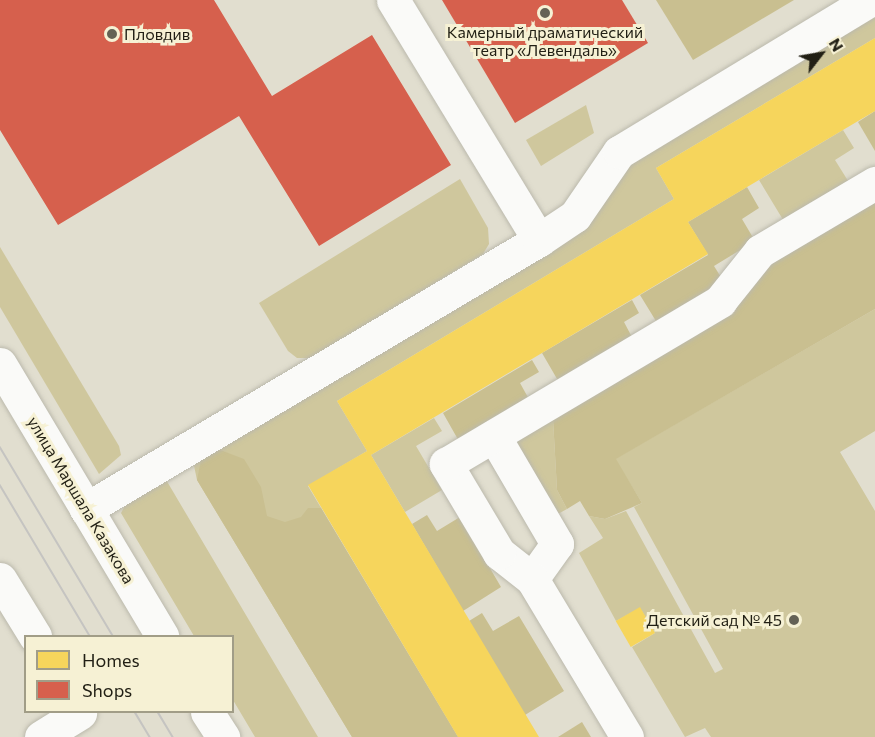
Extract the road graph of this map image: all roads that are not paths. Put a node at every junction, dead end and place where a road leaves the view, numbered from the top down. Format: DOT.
graph roads {
  1 [pos="393,0"];
  2 [pos="870,0"];
  3 [pos="875,183"];
  4 [pos="539,240"];
  5 [pos="0,364"];
  6 [pos="494,436"];
  7 [pos="86,509"];
  8 [pos="0,579"];
  9 [pos="532,579"];
  10 [pos="33,635"];
  11 [pos="161,635"];
  12 [pos="208,713"];
  13 [pos="84,720"];
  14 [pos="41,737"];
  15 [pos="223,737"];
  16 [pos="627,737"];
  1 -- 4 [label="street"];
  2 -- 4 [label="street"];
  3 -- 6 [label="street"];
  4 -- 7 [label="street"];
  5 -- 7 [label="street, улица Маршала Казакова"];
  6 -- 9 [label="street"];
  6 -- 9 [label="street"];
  7 -- 11 [label="street, улица Маршала Казакова"];
  8 -- 10 [label="street"];
  9 -- 16 [label="street"];
  12 -- 15 [label="street"];
  13 -- 14 [label="street"];
}
